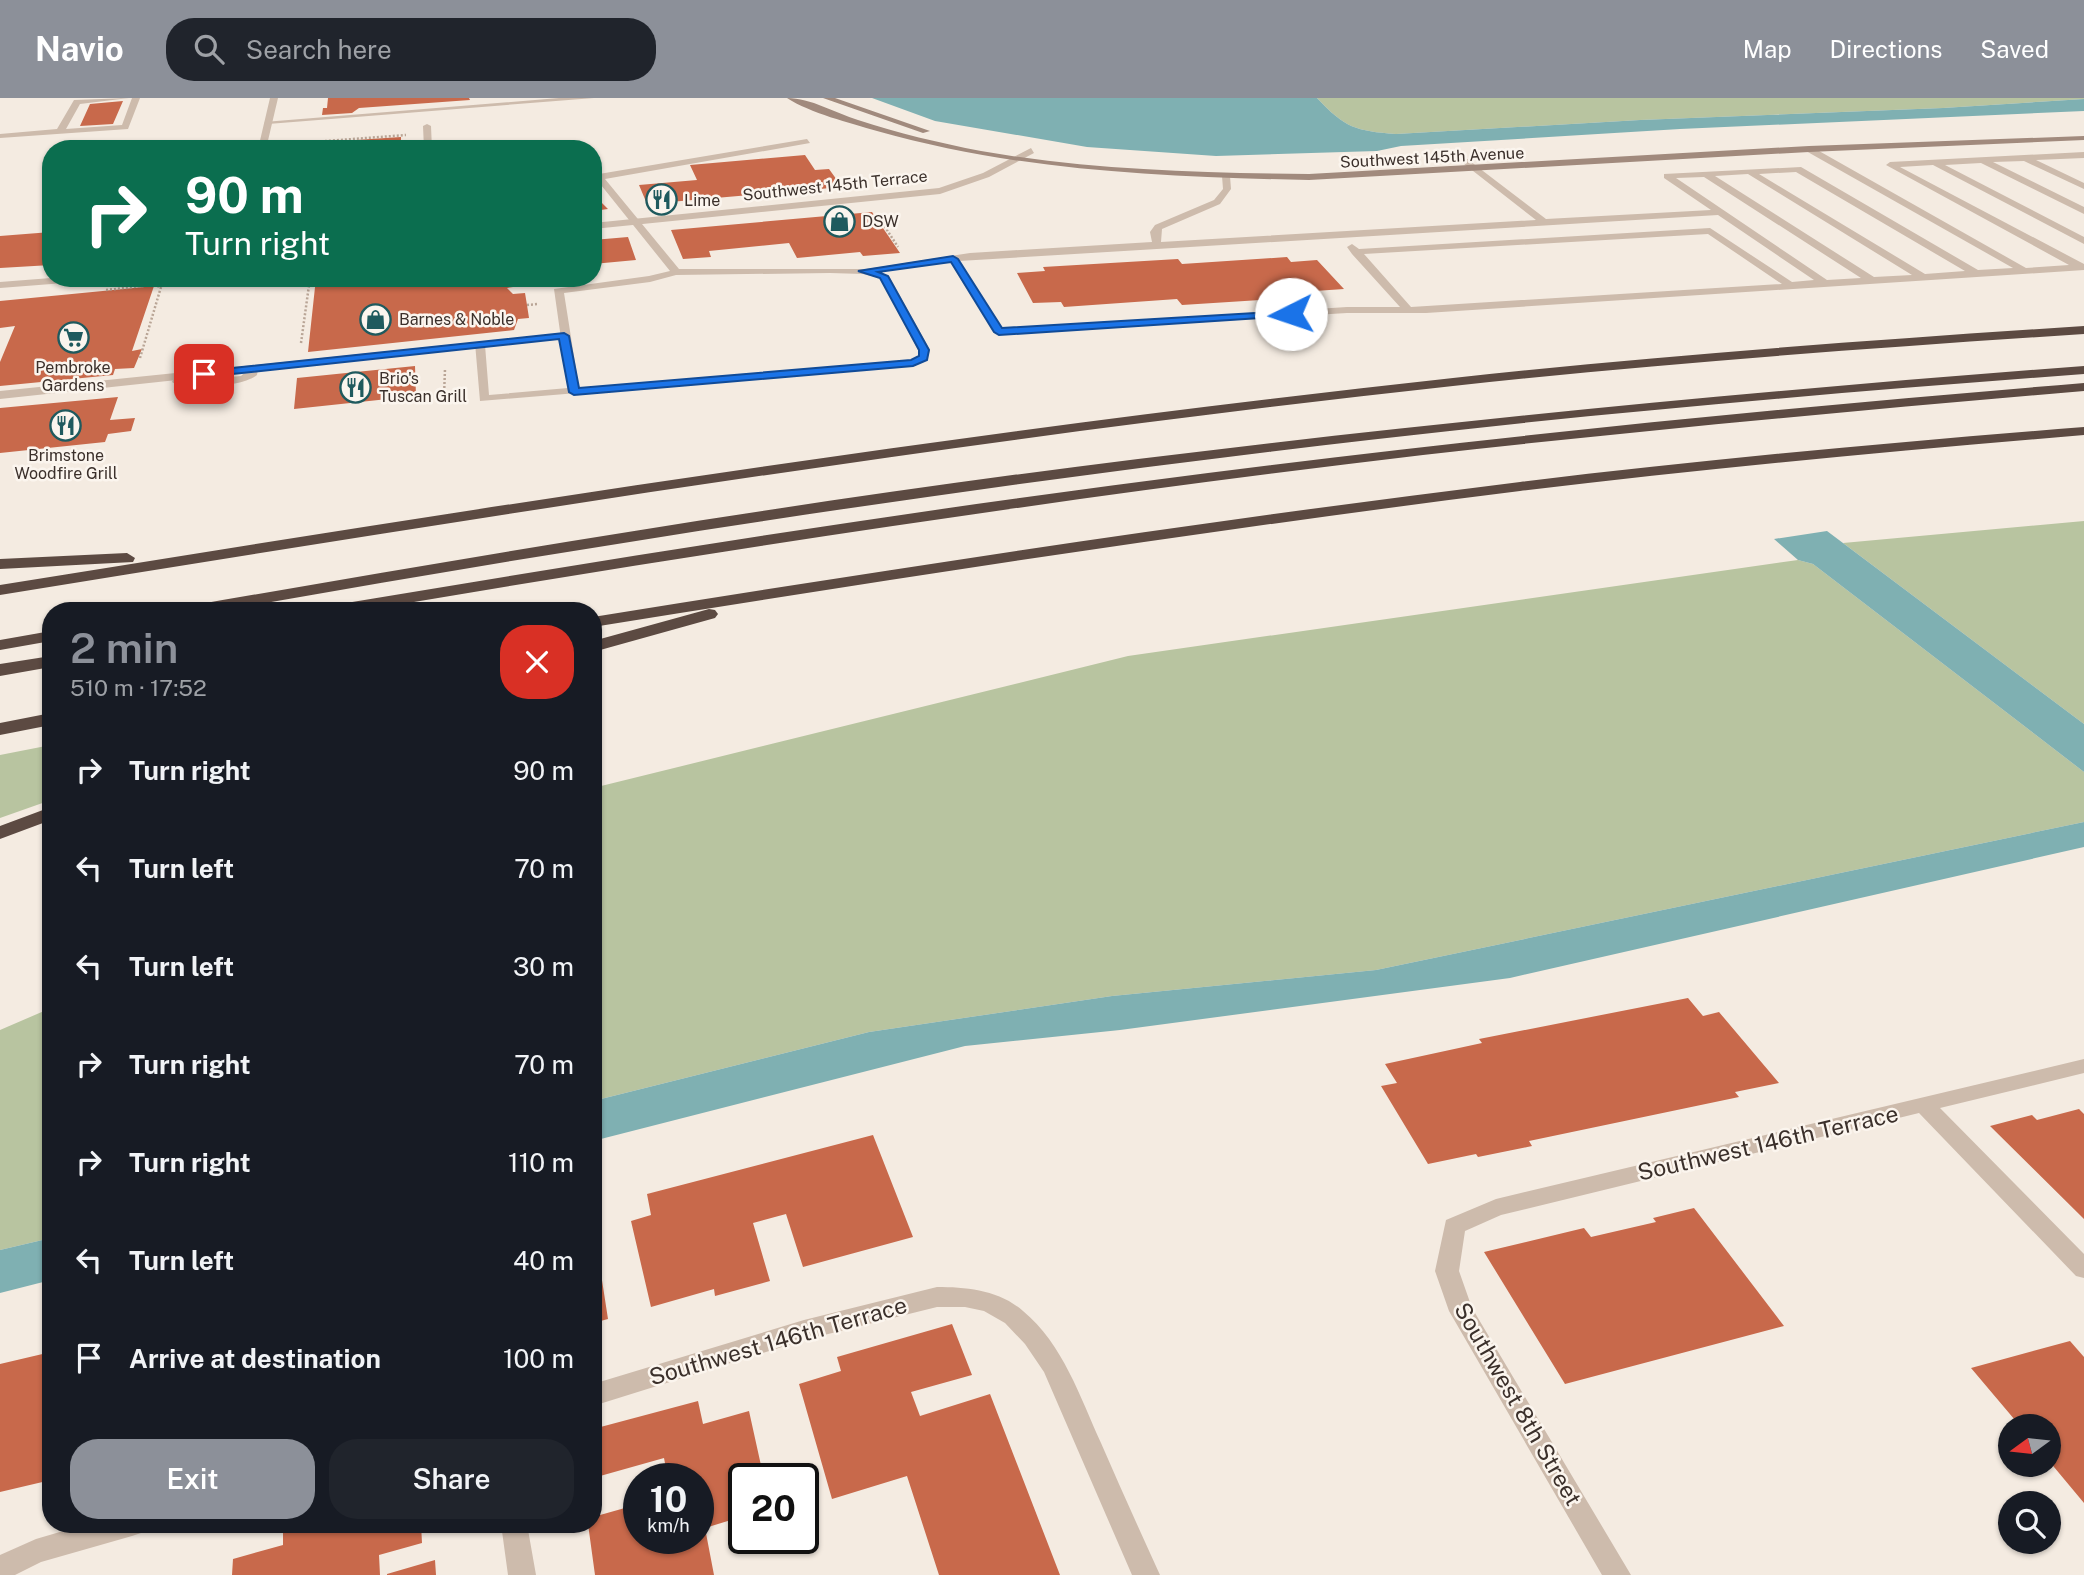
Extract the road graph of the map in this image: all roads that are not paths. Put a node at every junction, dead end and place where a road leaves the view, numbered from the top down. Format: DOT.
graph roads {
  1 [pos="125,98"];
  2 [pos="135,98"];
  3 [pos="274,98"];
  4 [pos="590,98"];
  5 [pos="791,98"];
  6 [pos="827,98"];
  7 [pos="512,101"];
  8 [pos="268,122"];
  9 [pos="2071,128"];
  10 [pos="427,130"];
  11 [pos="61,131"];
  12 [pos="0,136"];
  13 [pos="2084,138"];
  14 [pos="264,140"];
  15 [pos="428,140"];
  16 [pos="1793,140"];
  17 [pos="807,141"];
  18 [pos="1808,149"];
  19 [pos="1031,151"];
  20 [pos="2084,155"];
  21 [pos="2071,156"];
  22 [pos="2026,158"];
  23 [pos="1462,159"];
  24 [pos="1016,160"];
  25 [pos="1983,160"];
  26 [pos="1935,162"];
  27 [pos="2084,162"];
  28 [pos="1475,169"];
  29 [pos="1750,172"];
  30 [pos="1706,174"];
  31 [pos="1226,176"];
  32 [pos="602,177"];
  33 [pos="602,185"];
  34 [pos="1928,185"];
  35 [pos="2084,186"];
  36 [pos="1881,187"];
  37 [pos="1833,190"];
  38 [pos="2084,211"];
  39 [pos="1720,212"];
  40 [pos="633,220"];
  41 [pos="1545,222"];
  42 [pos="602,225"];
  43 [pos="1340,234"];
  44 [pos="2084,241"];
  45 [pos="1157,245"];
  46 [pos="1355,252"];
  47 [pos="953,259"];
  48 [pos="2082,267"];
  49 [pos="863,271"];
  50 [pos="2025,271"];
  51 [pos="676,272"];
  52 [pos="1977,274"];
  53 [pos="1923,277"];
  54 [pos="1872,280"];
  55 [pos="42,282"];
  56 [pos="1825,283"];
  57 [pos="0,285"];
  58 [pos="1790,285"];
  59 [pos="602,286"];
  60 [pos="593,287"];
  61 [pos="1408,310"];
  62 [pos="2084,330"];
  63 [pos="564,336"];
  64 [pos="479,345"];
  65 [pos="2084,370"];
  66 [pos="2084,387"];
  67 [pos="574,392"];
  68 [pos="0,395"];
  69 [pos="2084,431"];
  70 [pos="192,557"];
  71 [pos="0,564"];
  72 [pos="0,590"];
  73 [pos="788,590"];
  74 [pos="243,602"];
  75 [pos="383,602"];
  76 [pos="602,621"];
  77 [pos="42,638"];
  78 [pos="0,645"];
  79 [pos="602,645"];
  80 [pos="42,663"];
  81 [pos="0,670"];
  82 [pos="42,721"];
  83 [pos="0,729"];
  84 [pos="42,817"];
  85 [pos="0,833"];
  86 [pos="2084,1066"];
  87 [pos="1924,1105"];
  88 [pos="1454,1226"];
  89 [pos="2084,1269"];
  90 [pos="602,1392"];
  91 [pos="100,1533"];
  92 [pos="515,1533"];
  93 [pos="0,1569"];
  94 [pos="522,1575"];
  95 [pos="1146,1575"];
  96 [pos="1617,1575"];
  1 -- 11 [label="street"];
  2 -- 11 [label="street"];
  3 -- 8 [label="street"];
  4 -- 7 [label="street"];
  5 -- 24 [label="street, Southwest 145th Avenue"];
  6 -- 19 [label="street, Southwest 145th Avenue"];
  7 -- 8 [label="street"];
  8 -- 14 [label="street"];
  9 -- 16 [label="street, Southwest 145th Avenue"];
  10 -- 15 [label="street"];
  11 -- 12 [label="street"];
  13 -- 18 [label="street, Southwest 145th Avenue"];
  16 -- 18 [label="street"];
  16 -- 23 [label="street, Southwest 145th Avenue"];
  17 -- 32 [label="street"];
  18 -- 28 [label="street, Southwest 145th Avenue"];
  18 -- 36 [label="street"];
  19 -- 23 [label="street, Southwest 145th Avenue"];
  19 -- 24 [label="street, Southwest 145th Terrace"];
  20 -- 21 [label="street"];
  21 -- 22 [label="street"];
  21 -- 27 [label="street"];
  22 -- 25 [label="street"];
  22 -- 35 [label="street"];
  23 -- 28 [label="street"];
  24 -- 31 [label="street, Southwest 145th Avenue"];
  24 -- 40 [label="street, Southwest 145th Terrace"];
  25 -- 26 [label="street"];
  25 -- 38 [label="street"];
  26 -- 34 [label="street"];
  26 -- 44 [label="street"];
  28 -- 31 [label="street, Southwest 145th Avenue"];
  28 -- 41 [label="street"];
  29 -- 30 [label="street"];
  29 -- 37 [label="street"];
  29 -- 53 [label="street"];
  30 -- 39 [label="street"];
  30 -- 54 [label="street"];
  31 -- 45 [label="street"];
  33 -- 40 [label="street"];
  34 -- 36 [label="street"];
  34 -- 48 [label="street"];
  36 -- 37 [label="street"];
  36 -- 50 [label="street"];
  37 -- 52 [label="street"];
  39 -- 41 [label="street"];
  39 -- 56 [label="street"];
  40 -- 42 [label="street, Southwest 145th Terrace"];
  40 -- 51 [label="street"];
  41 -- 43 [label="street"];
  43 -- 45 [label="street"];
  43 -- 46 [label="street"];
  45 -- 47 [label="street"];
  46 -- 58 [label="street"];
  46 -- 61 [label="street"];
  47 -- 49 [label="street"];
  47 -- 61 [label="street"];
  48 -- 50 [label="street"];
  49 -- 51 [label="street"];
  49 -- 67 [label="street"];
  50 -- 52 [label="street"];
  51 -- 59 [label="street"];
  52 -- 53 [label="street"];
  53 -- 54 [label="street"];
  54 -- 56 [label="street"];
  55 -- 57 [label="street"];
  56 -- 58 [label="street"];
  58 -- 61 [label="street"];
  60 -- 63 [label="street"];
  62 -- 70 [label="highway"];
  63 -- 64 [label="street"];
  63 -- 67 [label="street"];
  64 -- 67 [label="street"];
  64 -- 68 [label="street"];
  65 -- 74 [label="highway"];
  66 -- 75 [label="highway"];
  69 -- 73 [label="highway"];
  70 -- 71 [label="highway"];
  70 -- 72 [label="highway"];
  73 -- 76 [label="highway"];
  73 -- 79 [label="highway"];
  77 -- 78 [label="highway"];
  80 -- 81 [label="highway"];
  82 -- 83 [label="highway"];
  84 -- 85 [label="highway"];
  86 -- 87 [label="street, Southwest 146th Terrace"];
  87 -- 88 [label="street, Southwest 146th Terrace"];
  87 -- 89 [label="street"];
  88 -- 96 [label="street, Southwest 8th Street"];
  90 -- 95 [label="street, Southwest 146th Terrace"];
  91 -- 93 [label="street"];
  92 -- 94 [label="street"];
}
